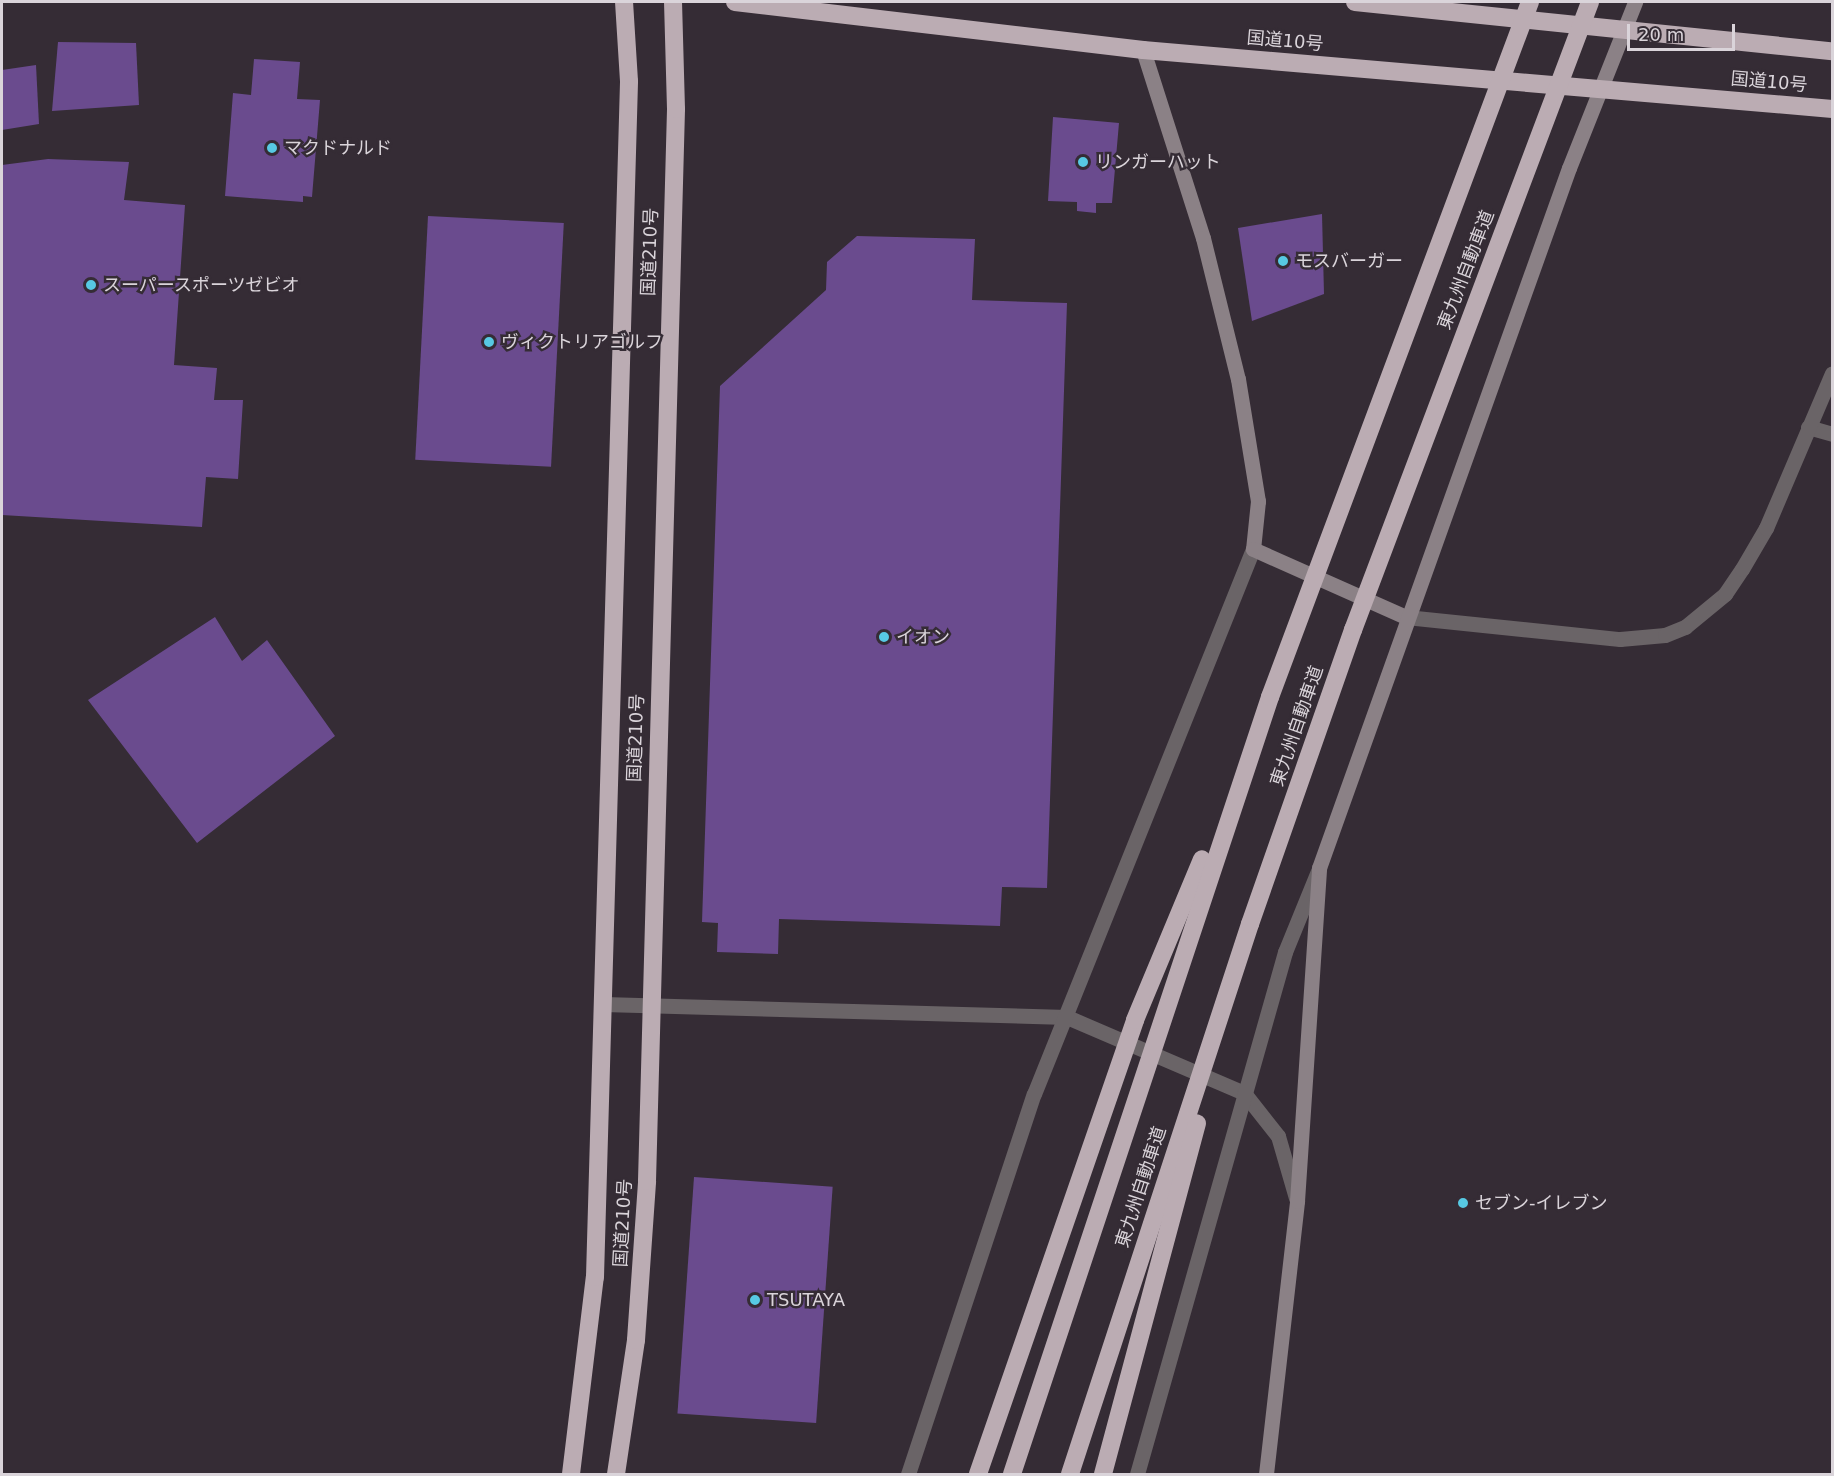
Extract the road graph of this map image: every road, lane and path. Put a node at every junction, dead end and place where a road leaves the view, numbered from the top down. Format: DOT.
graph roads {
  1 [pos="624,2"];
  2 [pos="673,2"];
  3 [pos="735,2"];
  4 [pos="1355,2"];
  5 [pos="1530,2"];
  6 [pos="1590,2"];
  7 [pos="1635,2"];
  8 [pos="1624,28"];
  9 [pos="1143,50"];
  10 [pos="1833,51"];
  11 [pos="1600,89"];
  12 [pos="1833,109"];
  13 [pos="1833,373"];
  14 [pos="1808,427"];
  15 [pos="1833,434"];
  16 [pos="1254,549"];
  17 [pos="1406,617"];
  18 [pos="1270,697"];
  19 [pos="1319,868"];
  20 [pos="1250,924"];
  21 [pos="603,1004"];
  22 [pos="650,1007"];
  23 [pos="1067,1017"];
  24 [pos="1244,1093"];
  25 [pos="1297,1201"];
  26 [pos="571,1474"];
  27 [pos="616,1474"];
  28 [pos="908,1474"];
  29 [pos="978,1474"];
  30 [pos="1012,1474"];
  31 [pos="1070,1474"];
  32 [pos="1103,1474"];
  33 [pos="1137,1474"];
  34 [pos="1266,1474"];
  1 -- 21 [label="highway, 国道210号"];
  2 -- 22 [label="highway, 国道210号"];
  3 -- 9 [label="highway, 国道10号"];
  4 -- 8 [label="highway, 国道10号"];
  5 -- 18 [label="highway, 東九州自動車道, bridge"];
  6 -- 20 [label="highway, 東九州自動車道, bridge"];
  7 -- 8 [label="street"];
  8 -- 10 [label="highway, 国道10号"];
  8 -- 11 [label="street"];
  9 -- 11 [label="highway, 国道10号"];
  9 -- 16 [label="street"];
  11 -- 12 [label="highway, 国道10号"];
  11 -- 17 [label="street"];
  13 -- 14 [label="street"];
  14 -- 15 [label="street"];
  14 -- 17 [label="street"];
  16 -- 17 [label="street"];
  16 -- 23 [label="street"];
  17 -- 19 [label="street"];
  18 -- 29 [label="highway, bridge"];
  18 -- 30 [label="highway, 東九州自動車道, bridge"];
  19 -- 24 [label="street"];
  19 -- 25 [label="street"];
  20 -- 31 [label="highway, 東九州自動車道, bridge"];
  20 -- 32 [label="highway, bridge"];
  21 -- 22 [label="street"];
  21 -- 26 [label="highway, 国道210号"];
  22 -- 23 [label="street"];
  22 -- 27 [label="highway, 国道210号"];
  23 -- 24 [label="street"];
  23 -- 28 [label="street"];
  24 -- 25 [label="street"];
  24 -- 33 [label="street"];
  25 -- 34 [label="street"];
}
